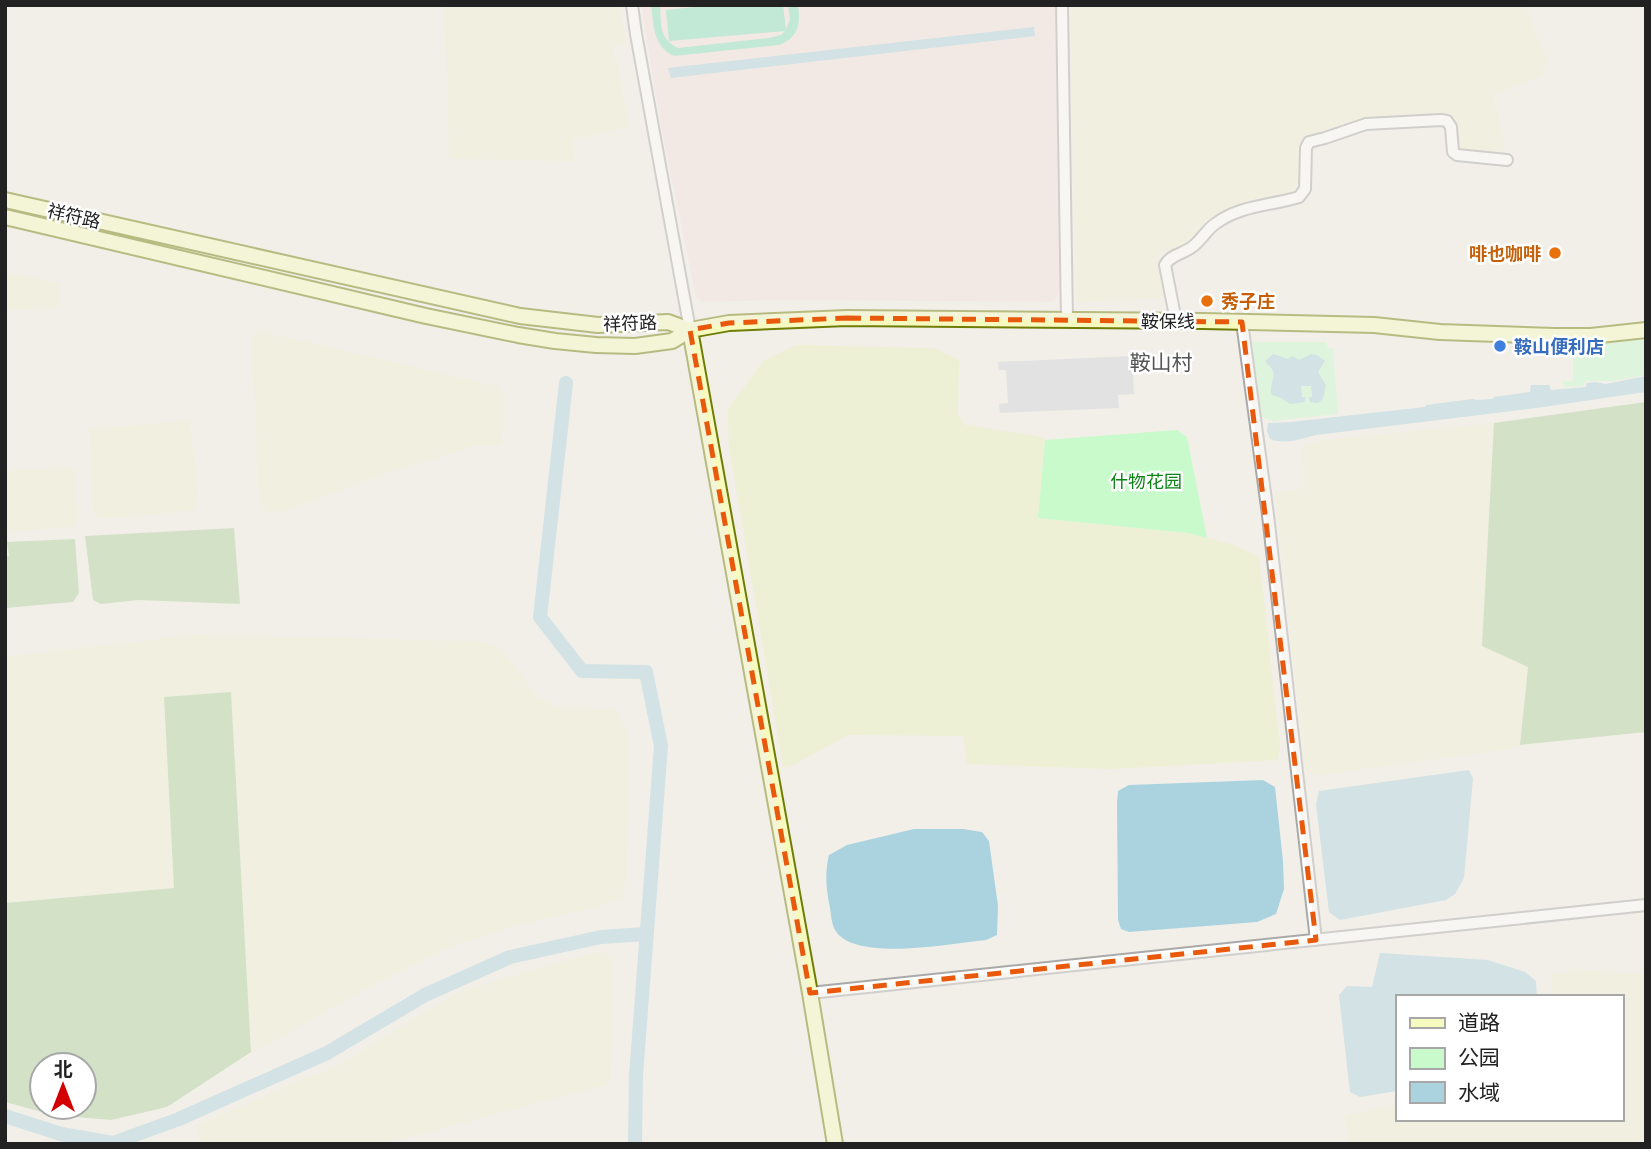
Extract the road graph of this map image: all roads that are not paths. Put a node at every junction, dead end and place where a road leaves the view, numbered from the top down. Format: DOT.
graph roads {
  1 [pos="632,5"];
  2 [pos="1062,5"];
  3 [pos="1507,160"];
  4 [pos="5,200"];
  5 [pos="5,218"];
  6 [pos="1067,320"];
  7 [pos="1176,321"];
  8 [pos="1242,322"];
  9 [pos="690,330"];
  10 [pos="1646,330"];
  11 [pos="1646,905"];
  12 [pos="1316,940"];
  13 [pos="810,993"];
  14 [pos="835,1144"];
  1 -- 9 [label="street"];
  2 -- 6 [label="street"];
  3 -- 7 [label="street"];
  4 -- 9 [label="main road, 祥符路"];
  5 -- 9 [label="main road, 祥符路"];
  6 -- 7 [label="main road, 鞍保线"];
  6 -- 9 [label="main road, 鞍保线"];
  7 -- 8 [label="main road, 鞍保线"];
  8 -- 10 [label="main road, 鞍保线"];
  8 -- 12 [label="street"];
  9 -- 13 [label="main road"];
  11 -- 12 [label="street"];
  12 -- 13 [label="street"];
  13 -- 14 [label="main road"];
}
